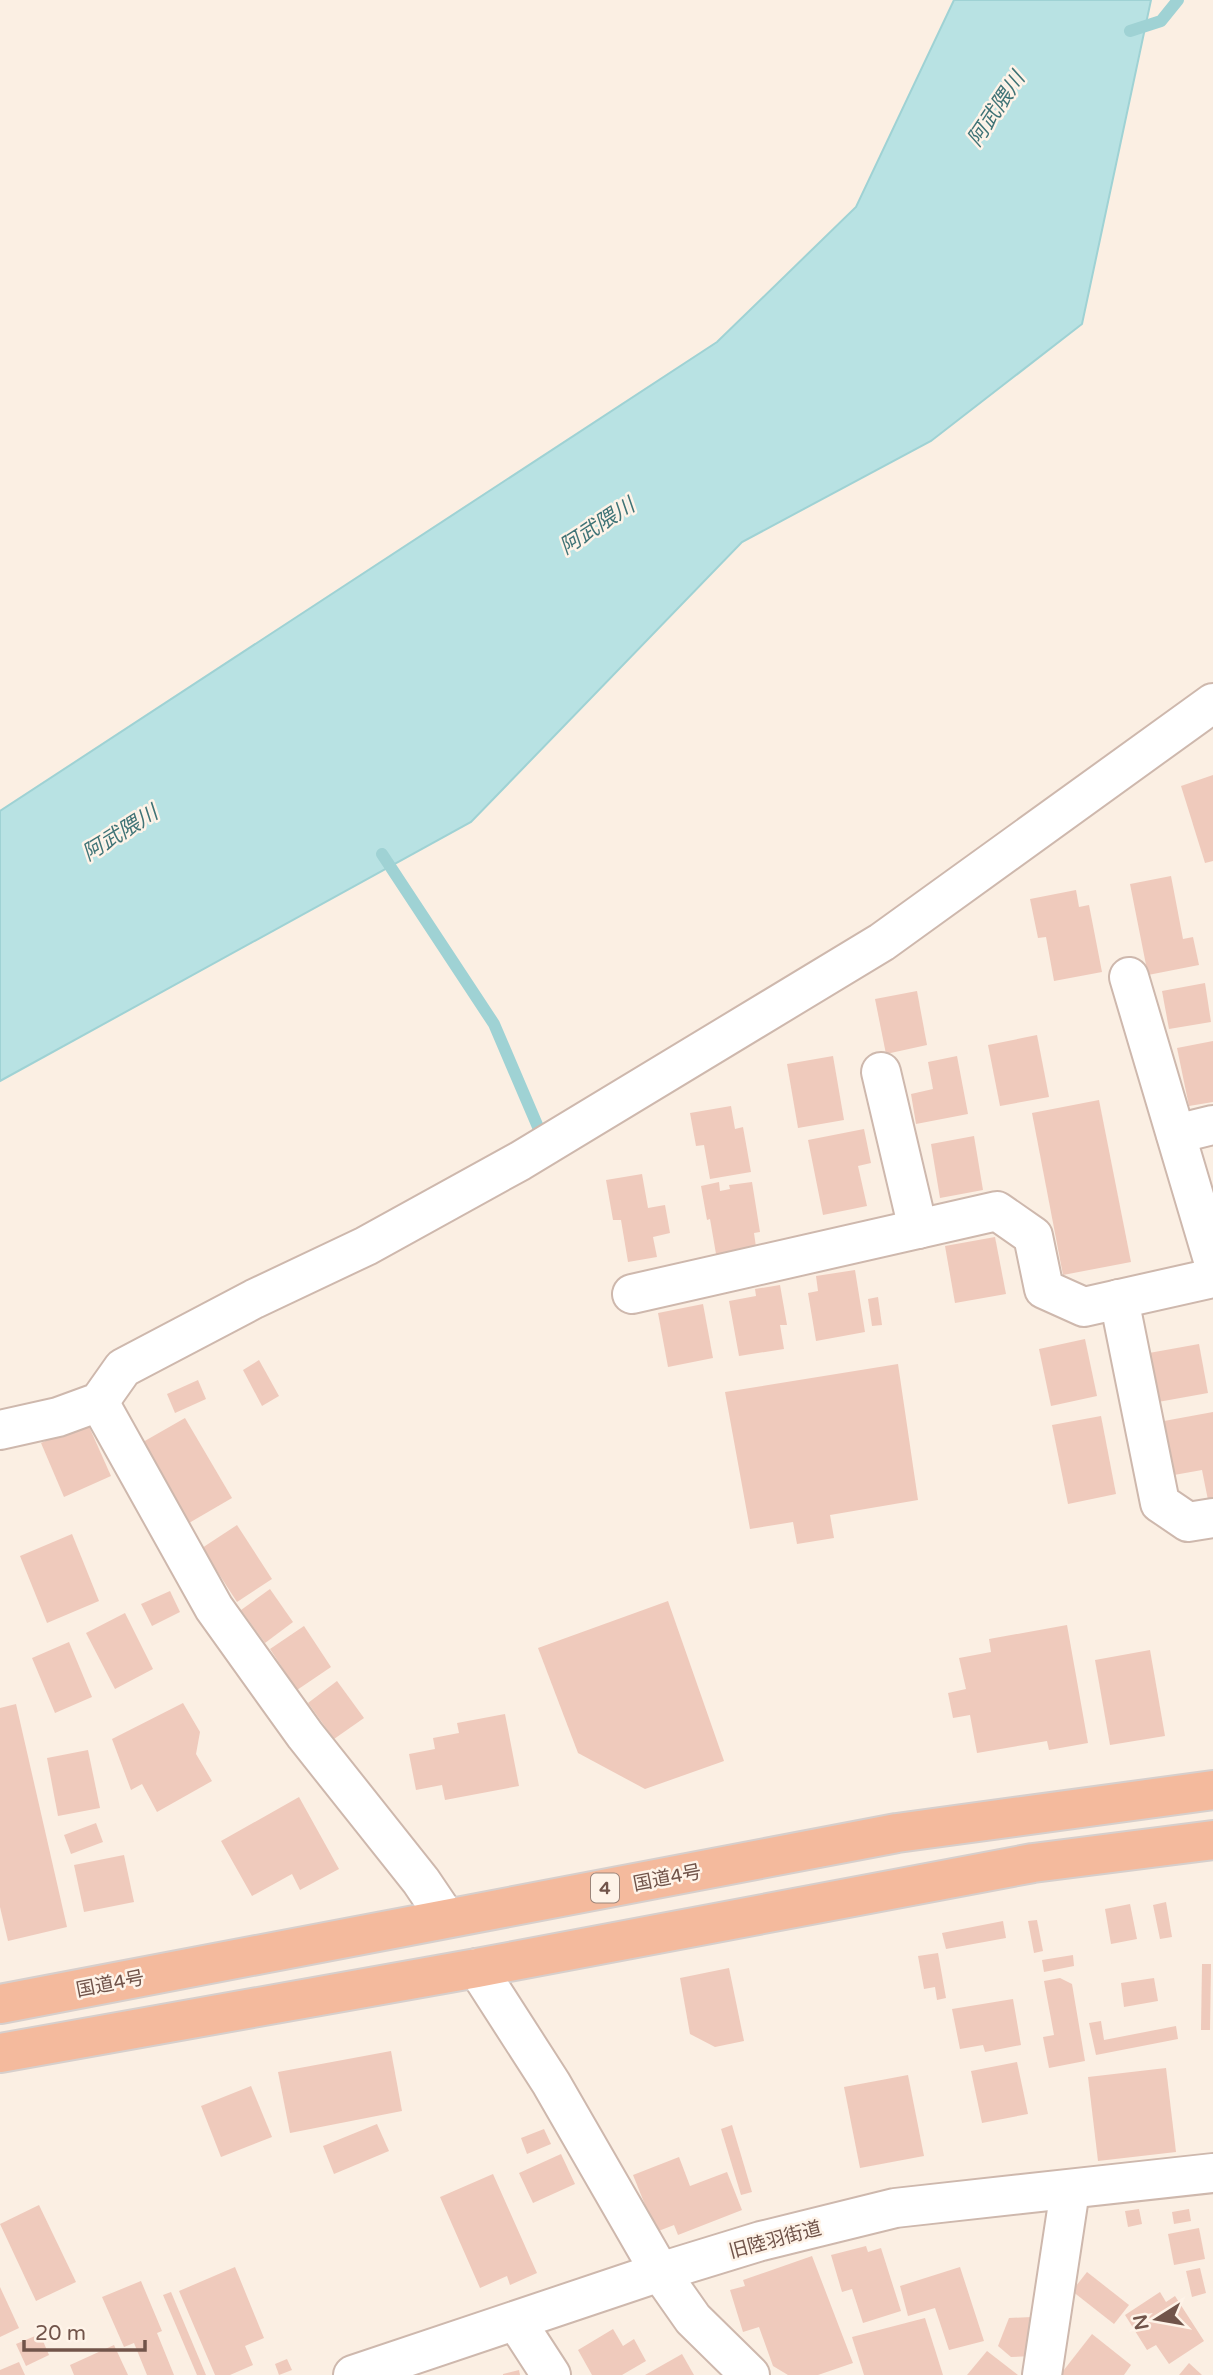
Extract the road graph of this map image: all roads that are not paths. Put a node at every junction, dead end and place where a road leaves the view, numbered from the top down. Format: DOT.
graph roads {
  1 [pos="1213,703"];
  2 [pos="1129,977"];
  3 [pos="881,1072"];
  4 [pos="1213,1125"];
  5 [pos="1176,1134"];
  6 [pos="918,1229"];
  7 [pos="1213,1260"];
  8 [pos="1213,1278"];
  9 [pos="632,1294"];
  10 [pos="1119,1299"];
  11 [pos="99,1402"];
  12 [pos="0,1430"];
  13 [pos="1213,1518"];
  14 [pos="1213,1790"];
  15 [pos="1213,1840"];
  16 [pos="446,1918"];
  17 [pos="477,1968"];
  18 [pos="0,2004"];
  19 [pos="0,2053"];
  20 [pos="1213,2173"];
  21 [pos="1070,2190"];
  22 [pos="660,2272"];
  23 [pos="516,2320"];
  24 [pos="353,2375"];
  25 [pos="551,2375"];
  26 [pos="750,2375"];
  27 [pos="1042,2375"];
  1 -- 11 [label="street"];
  2 -- 5 [label="street"];
  3 -- 6 [label="street"];
  4 -- 5 [label="street"];
  5 -- 7 [label="street"];
  6 -- 9 [label="street"];
  6 -- 10 [label="street"];
  8 -- 10 [label="street"];
  10 -- 13 [label="street"];
  11 -- 12 [label="street"];
  11 -- 16 [label="street"];
  14 -- 16 [label="highway, 国道4号 / 4"];
  15 -- 17 [label="highway"];
  16 -- 18 [label="highway, 国道4号 / 4"];
  17 -- 19 [label="highway"];
  17 -- 22 [label="street"];
  20 -- 21 [label="street, 旧陸羽街道"];
  21 -- 22 [label="street, 旧陸羽街道"];
  21 -- 27 [label="street"];
  22 -- 23 [label="street, 旧陸羽街道"];
  22 -- 26 [label="street"];
  23 -- 24 [label="street, 旧陸羽街道"];
  23 -- 25 [label="street"];
}
